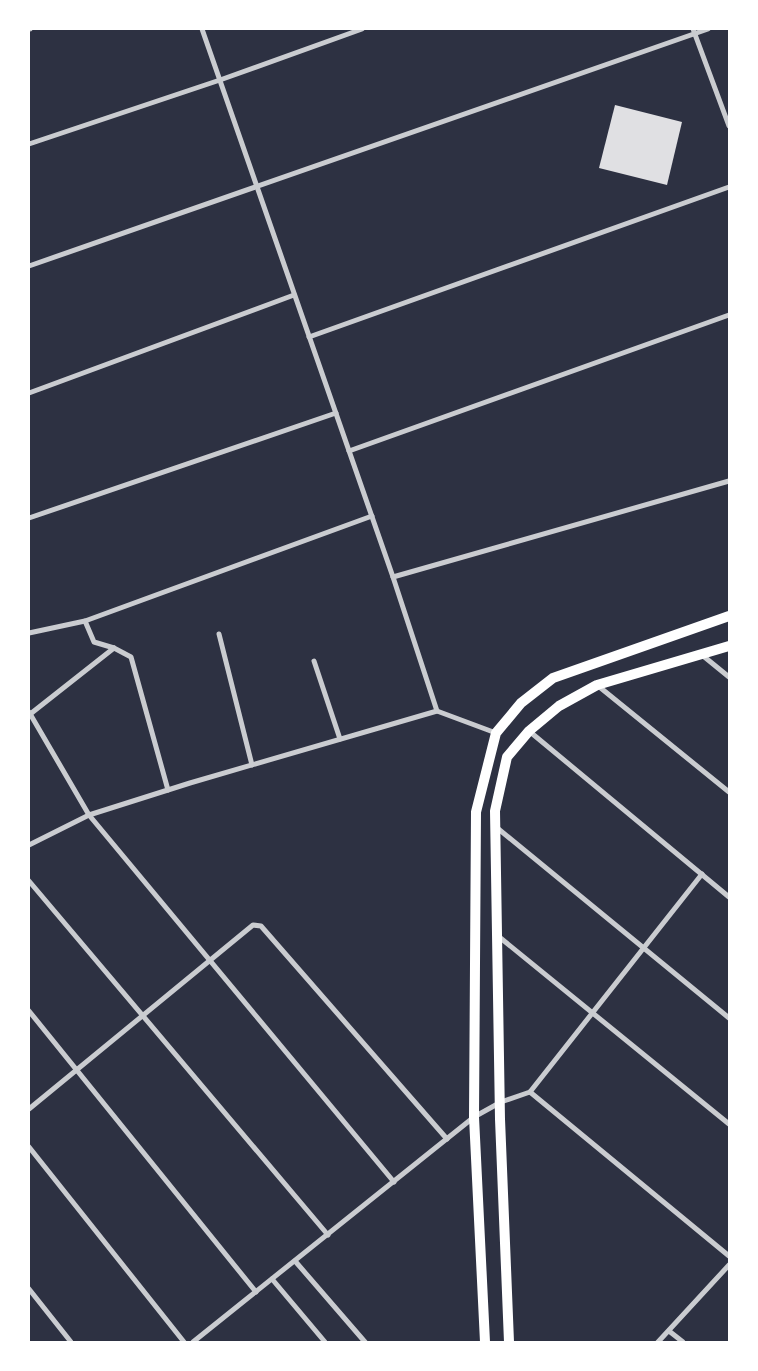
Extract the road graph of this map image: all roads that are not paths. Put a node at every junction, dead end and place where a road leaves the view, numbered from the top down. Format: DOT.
graph roads {
  1 [pos="202,29"];
  2 [pos="362,29"];
  3 [pos="708,29"];
  4 [pos="694,31"];
  5 [pos="220,80"];
  6 [pos="729,126"];
  7 [pos="29,144"];
  8 [pos="257,186"];
  9 [pos="729,187"];
  10 [pos="29,266"];
  11 [pos="294,295"];
  12 [pos="729,315"];
  13 [pos="309,337"];
  14 [pos="29,393"];
  15 [pos="336,413"];
  16 [pos="349,451"];
  17 [pos="729,481"];
  18 [pos="372,516"];
  19 [pos="29,518"];
  20 [pos="393,576"];
  21 [pos="729,616"];
  22 [pos="85,621"];
  23 [pos="29,634"];
  24 [pos="219,634"];
  25 [pos="729,646"];
  26 [pos="114,648"];
  27 [pos="701,654"];
  28 [pos="314,661"];
  29 [pos="729,677"];
  30 [pos="598,685"];
  31 [pos="436,710"];
  32 [pos="29,714"];
  33 [pos="529,731"];
  34 [pos="496,733"];
  35 [pos="340,739"];
  36 [pos="252,765"];
  37 [pos="168,790"];
  38 [pos="729,792"];
  39 [pos="89,815"];
  40 [pos="495,826"];
  41 [pos="29,845"];
  42 [pos="702,874"];
  43 [pos="29,881"];
  44 [pos="729,897"];
  45 [pos="498,935"];
  46 [pos="644,948"];
  47 [pos="210,960"];
  48 [pos="29,1011"];
  49 [pos="593,1013"];
  50 [pos="143,1016"];
  51 [pos="729,1018"];
  52 [pos="76,1070"];
  53 [pos="530,1092"];
  54 [pos="501,1102"];
  55 [pos="29,1109"];
  56 [pos="474,1117"];
  57 [pos="729,1124"];
  58 [pos="447,1139"];
  59 [pos="29,1147"];
  60 [pos="394,1182"];
  61 [pos="328,1234"];
  62 [pos="729,1256"];
  63 [pos="295,1260"];
  64 [pos="729,1265"];
  65 [pos="272,1279"];
  66 [pos="29,1289"];
  67 [pos="256,1292"];
  68 [pos="669,1331"];
  69 [pos="71,1342"];
  70 [pos="184,1342"];
  71 [pos="193,1342"];
  72 [pos="325,1342"];
  73 [pos="365,1342"];
  74 [pos="485,1342"];
  75 [pos="509,1342"];
  76 [pos="658,1342"];
  77 [pos="683,1342"];
  1 -- 5 [label="street"];
  2 -- 5 [label="street"];
  3 -- 4 [label="street"];
  4 -- 6 [label="street"];
  4 -- 8 [label="street"];
  5 -- 7 [label="street"];
  5 -- 8 [label="street"];
  8 -- 10 [label="street"];
  8 -- 11 [label="street"];
  9 -- 13 [label="street"];
  11 -- 13 [label="street"];
  11 -- 14 [label="street"];
  12 -- 16 [label="street"];
  13 -- 15 [label="street"];
  15 -- 16 [label="street"];
  15 -- 19 [label="street"];
  16 -- 18 [label="street"];
  17 -- 20 [label="street"];
  18 -- 20 [label="street"];
  18 -- 22 [label="street"];
  20 -- 31 [label="street"];
  21 -- 34 [label="main road"];
  22 -- 23 [label="street"];
  22 -- 26 [label="street"];
  24 -- 36 [label="street"];
  25 -- 27 [label="main road"];
  26 -- 32 [label="street"];
  26 -- 37 [label="street"];
  27 -- 29 [label="street"];
  27 -- 30 [label="main road"];
  28 -- 35 [label="street"];
  30 -- 33 [label="main road"];
  30 -- 38 [label="street"];
  31 -- 34 [label="street"];
  31 -- 35 [label="street"];
  32 -- 39 [label="street"];
  33 -- 40 [label="main road"];
  33 -- 42 [label="street"];
  34 -- 56 [label="main road"];
  35 -- 36 [label="street"];
  36 -- 37 [label="street"];
  37 -- 39 [label="street"];
  39 -- 41 [label="street"];
  39 -- 47 [label="street"];
  40 -- 45 [label="main road"];
  40 -- 46 [label="street"];
  42 -- 44 [label="street"];
  42 -- 46 [label="street"];
  43 -- 50 [label="street"];
  45 -- 49 [label="street"];
  45 -- 54 [label="main road"];
  46 -- 49 [label="street"];
  46 -- 51 [label="street"];
  47 -- 50 [label="street"];
  47 -- 58 [label="street"];
  47 -- 60 [label="street"];
  48 -- 52 [label="street"];
  49 -- 53 [label="street"];
  49 -- 57 [label="street"];
  50 -- 52 [label="street"];
  50 -- 61 [label="street"];
  52 -- 55 [label="street"];
  52 -- 67 [label="street"];
  53 -- 54 [label="street"];
  53 -- 62 [label="street"];
  54 -- 56 [label="street"];
  54 -- 75 [label="main road"];
  56 -- 58 [label="street"];
  56 -- 74 [label="main road"];
  58 -- 60 [label="street"];
  59 -- 70 [label="street"];
  60 -- 61 [label="street"];
  61 -- 63 [label="street"];
  63 -- 65 [label="street"];
  63 -- 73 [label="street"];
  64 -- 68 [label="street"];
  65 -- 67 [label="street"];
  65 -- 72 [label="street"];
  66 -- 69 [label="street"];
  67 -- 71 [label="street"];
  68 -- 76 [label="street"];
  68 -- 77 [label="street"];
}
